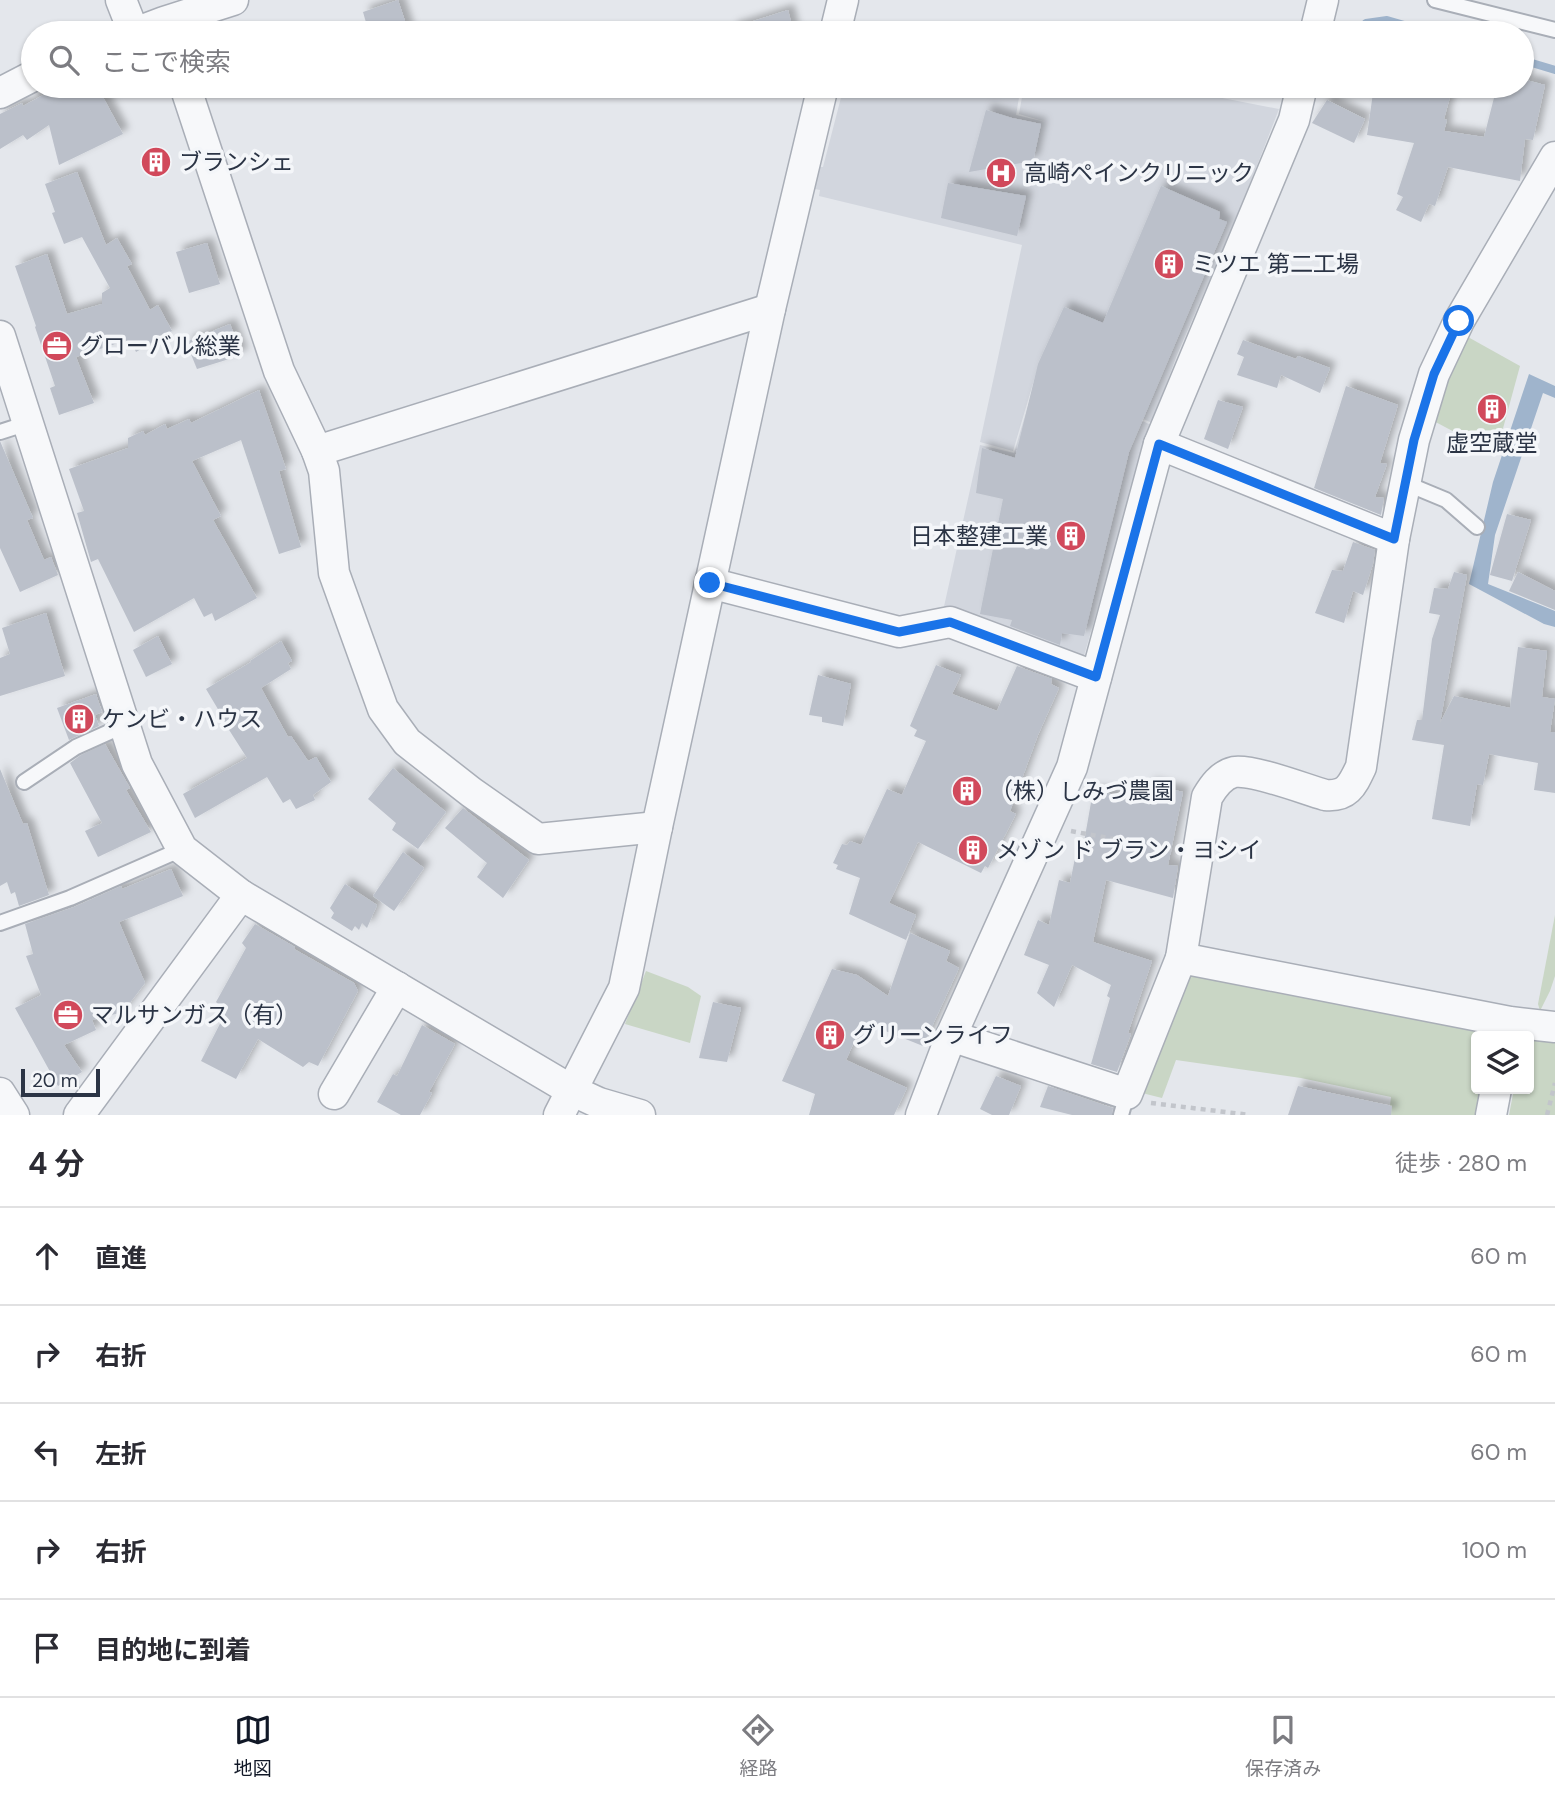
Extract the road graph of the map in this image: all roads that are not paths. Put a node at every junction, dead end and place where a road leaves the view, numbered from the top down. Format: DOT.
graph roads {
  1 [pos="121,0"];
  2 [pos="233,0"];
  3 [pos="843,0"];
  4 [pos="1323,0"];
  5 [pos="1435,0"];
  6 [pos="129,21"];
  7 [pos="181,21"];
  8 [pos="838,21"];
  9 [pos="1318,21"];
  10 [pos="1519,21"];
  11 [pos="1534,25"];
  12 [pos="1555,30"];
  13 [pos="21,82"];
  14 [pos="0,93"];
  15 [pos="189,98"];
  16 [pos="820,98"];
  17 [pos="1299,98"];
  18 [pos="1551,171"];
  19 [pos="770,309"];
  20 [pos="0,336"];
  21 [pos="14,427"];
  22 [pos="1159,444"];
  23 [pos="317,451"];
  24 [pos="1405,483"];
  25 [pos="1477,527"];
  26 [pos="1394,539"];
  27 [pos="710,583"];
  28 [pos="1096,677"];
  29 [pos="125,725"];
  30 [pos="24,782"];
  31 [pos="657,827"];
  32 [pos="182,849"];
  33 [pos="241,895"];
  34 [pos="0,923"];
  35 [pos="1181,958"];
  36 [pos="397,987"];
  37 [pos="1555,1027"];
  38 [pos="1508,1029"];
  39 [pos="951,1036"];
  40 [pos="0,1093"];
  41 [pos="334,1094"];
  42 [pos="1495,1094"];
  43 [pos="565,1102"];
  44 [pos="1124,1104"];
  45 [pos="14,1115"];
  46 [pos="79,1115"];
  47 [pos="640,1115"];
  48 [pos="921,1115"];
  49 [pos="1491,1115"];
  1 -- 6 [label="street"];
  2 -- 7 [label="street"];
  3 -- 8 [label="street"];
  4 -- 9 [label="street"];
  5 -- 10 [label="lane"];
  11 -- 12 [label="lane"];
  13 -- 14 [label="street"];
  15 -- 23 [label="street"];
  16 -- 19 [label="street"];
  17 -- 22 [label="street"];
  18 -- 24 [label="street"];
  19 -- 23 [label="street"];
  19 -- 27 [label="street"];
  20 -- 21 [label="street"];
  21 -- 29 [label="street"];
  22 -- 26 [label="street"];
  22 -- 28 [label="street"];
  23 -- 31 [label="street"];
  24 -- 25 [label="lane"];
  24 -- 26 [label="street"];
  26 -- 35 [label="street"];
  27 -- 28 [label="street"];
  27 -- 31 [label="street"];
  28 -- 39 [label="street"];
  29 -- 30 [label="lane"];
  29 -- 32 [label="street"];
  31 -- 43 [label="street"];
  32 -- 33 [label="street"];
  32 -- 34 [label="lane"];
  33 -- 36 [label="street"];
  33 -- 46 [label="street"];
  35 -- 38 [label="street"];
  35 -- 44 [label="street"];
  36 -- 41 [label="street"];
  36 -- 43 [label="street"];
  37 -- 38 [label="street"];
  39 -- 44 [label="street"];
  39 -- 48 [label="street"];
  40 -- 45 [label="street"];
  42 -- 49 [label="street"];
  43 -- 47 [label="street"];
}
